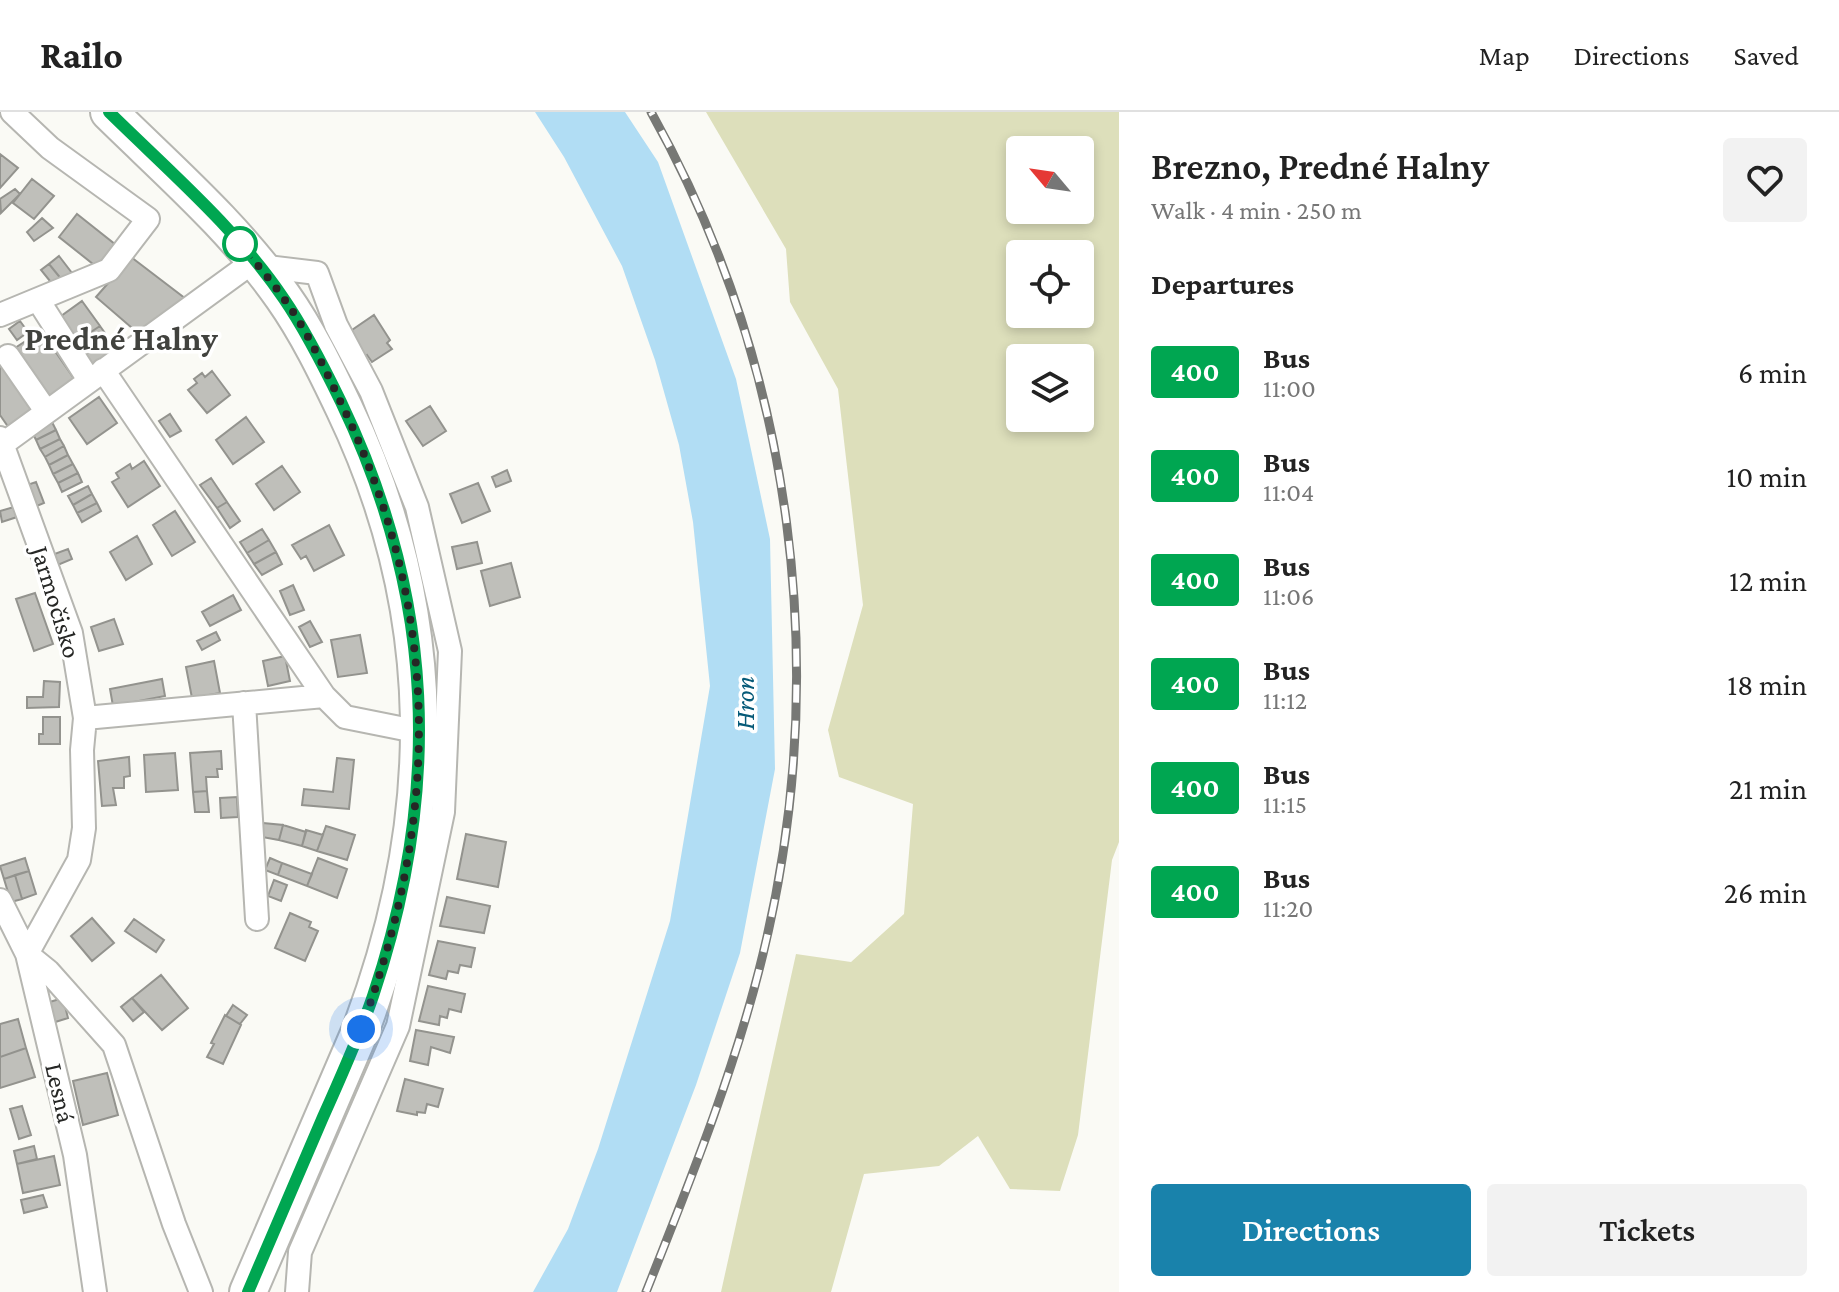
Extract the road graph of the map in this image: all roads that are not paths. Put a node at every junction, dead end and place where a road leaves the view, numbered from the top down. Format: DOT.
graph roads {
  1 [pos="12,112"];
  2 [pos="109,112"];
  3 [pos="257,263"];
  4 [pos="38,300"];
  5 [pos="0,315"];
  6 [pos="8,356"];
  7 [pos="96,375"];
  8 [pos="46,411"];
  9 [pos="1,442"];
  10 [pos="324,696"];
  11 [pos="244,703"];
  12 [pos="85,718"];
  13 [pos="420,732"];
  14 [pos="0,900"];
  15 [pos="257,919"];
  16 [pos="27,954"];
  17 [pos="95,1292"];
  18 [pos="201,1292"];
  19 [pos="248,1292"];
  20 [pos="297,1292"];
  1 -- 4 [label="street"];
  2 -- 3 [label="main road"];
  3 -- 7 [label="street, Jarmočisko"];
  3 -- 13 [label="main road"];
  3 -- 20 [label="street"];
  4 -- 5 [label="street"];
  4 -- 7 [label="street"];
  6 -- 8 [label="street"];
  7 -- 8 [label="street, Jarmočisko"];
  7 -- 10 [label="street"];
  8 -- 9 [label="street, Jarmočisko"];
  9 -- 12 [label="street, Jarmočisko"];
  10 -- 11 [label="street"];
  10 -- 13 [label="street"];
  11 -- 12 [label="street"];
  11 -- 15 [label="street"];
  12 -- 16 [label="street, Jarmočisko"];
  13 -- 19 [label="main road"];
  14 -- 16 [label="street, Lesná"];
  16 -- 17 [label="street, Lesná"];
  16 -- 18 [label="street"];
}
